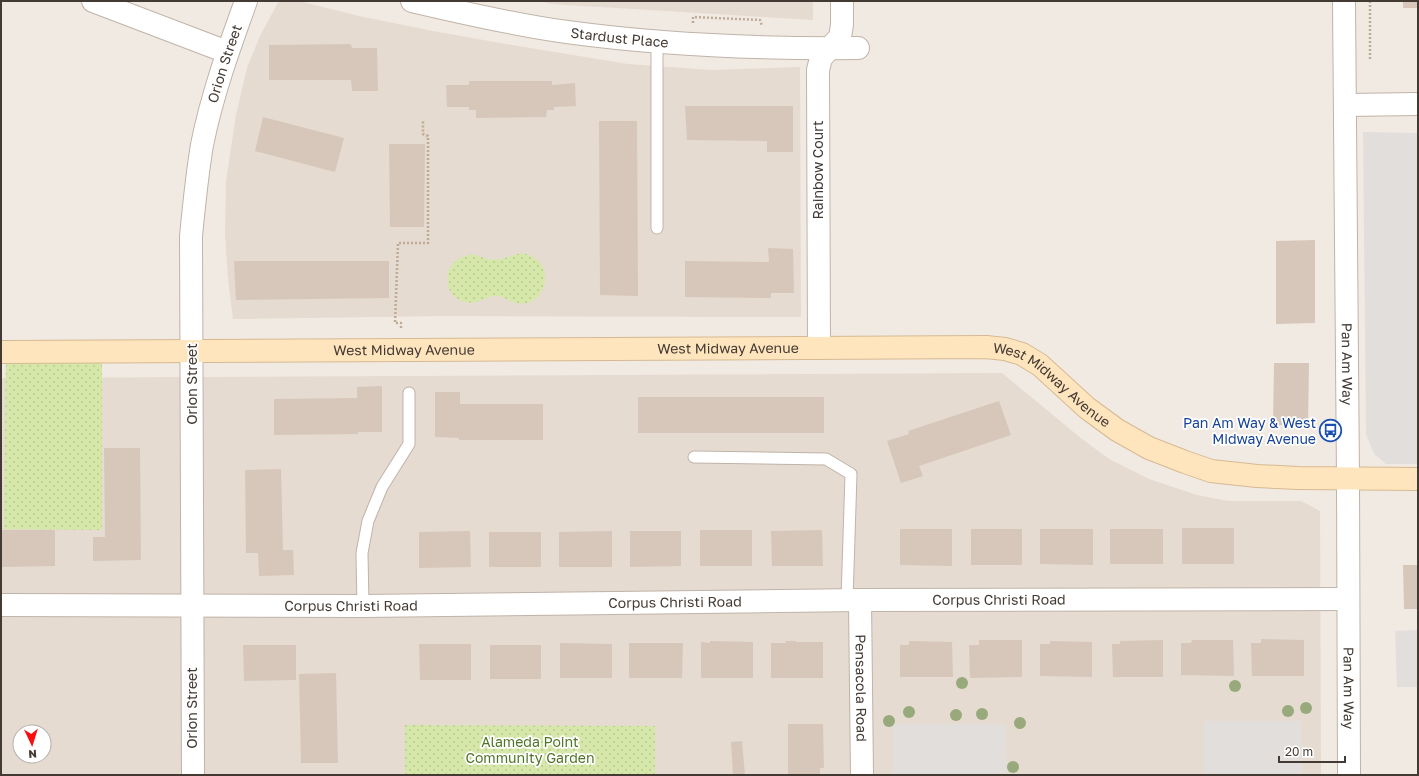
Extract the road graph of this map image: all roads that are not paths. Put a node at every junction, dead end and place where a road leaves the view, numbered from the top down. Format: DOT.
graph roads {
  1 [pos="92,1"];
  2 [pos="246,1"];
  3 [pos="412,1"];
  4 [pos="842,1"];
  5 [pos="1344,1"];
  6 [pos="657,42"];
  7 [pos="830,48"];
  8 [pos="858,48"];
  9 [pos="227,52"];
  10 [pos="1418,104"];
  11 [pos="1345,105"];
  12 [pos="657,228"];
  13 [pos="819,348"];
  14 [pos="191,351"];
  15 [pos="1,352"];
  16 [pos="409,393"];
  17 [pos="694,457"];
  18 [pos="1348,479"];
  19 [pos="1418,480"];
  20 [pos="1348,599"];
  21 [pos="854,600"];
  22 [pos="1,605"];
  23 [pos="192,605"];
  24 [pos="363,606"];
  25 [pos="193,775"];
  26 [pos="862,775"];
  27 [pos="1349,775"];
  1 -- 9 [label="street"];
  2 -- 9 [label="street, Orion Street"];
  3 -- 6 [label="street, Stardust Place"];
  4 -- 7 [label="street, Rainbow Court"];
  5 -- 11 [label="street, Pan Am Way"];
  6 -- 7 [label="street, Stardust Place"];
  6 -- 12 [label="lane"];
  7 -- 8 [label="street, Stardust Place"];
  7 -- 13 [label="street, Rainbow Court"];
  9 -- 14 [label="street, Orion Street"];
  10 -- 11 [label="street"];
  11 -- 18 [label="street, Pan Am Way"];
  13 -- 14 [label="street, West Midway Avenue"];
  13 -- 18 [label="street, West Midway Avenue"];
  14 -- 15 [label="street, West Midway Avenue"];
  14 -- 23 [label="street, Orion Street"];
  16 -- 24 [label="lane"];
  17 -- 21 [label="lane"];
  18 -- 19 [label="street, West Midway Avenue"];
  18 -- 20 [label="street, Pan Am Way"];
  20 -- 21 [label="street, Corpus Christi Road"];
  20 -- 27 [label="street, Pan Am Way"];
  21 -- 24 [label="street, Corpus Christi Road"];
  21 -- 26 [label="street, Pensacola Road"];
  22 -- 23 [label="street, Corpus Christi Road"];
  23 -- 24 [label="street, Corpus Christi Road"];
  23 -- 25 [label="street, Orion Street"];
}
